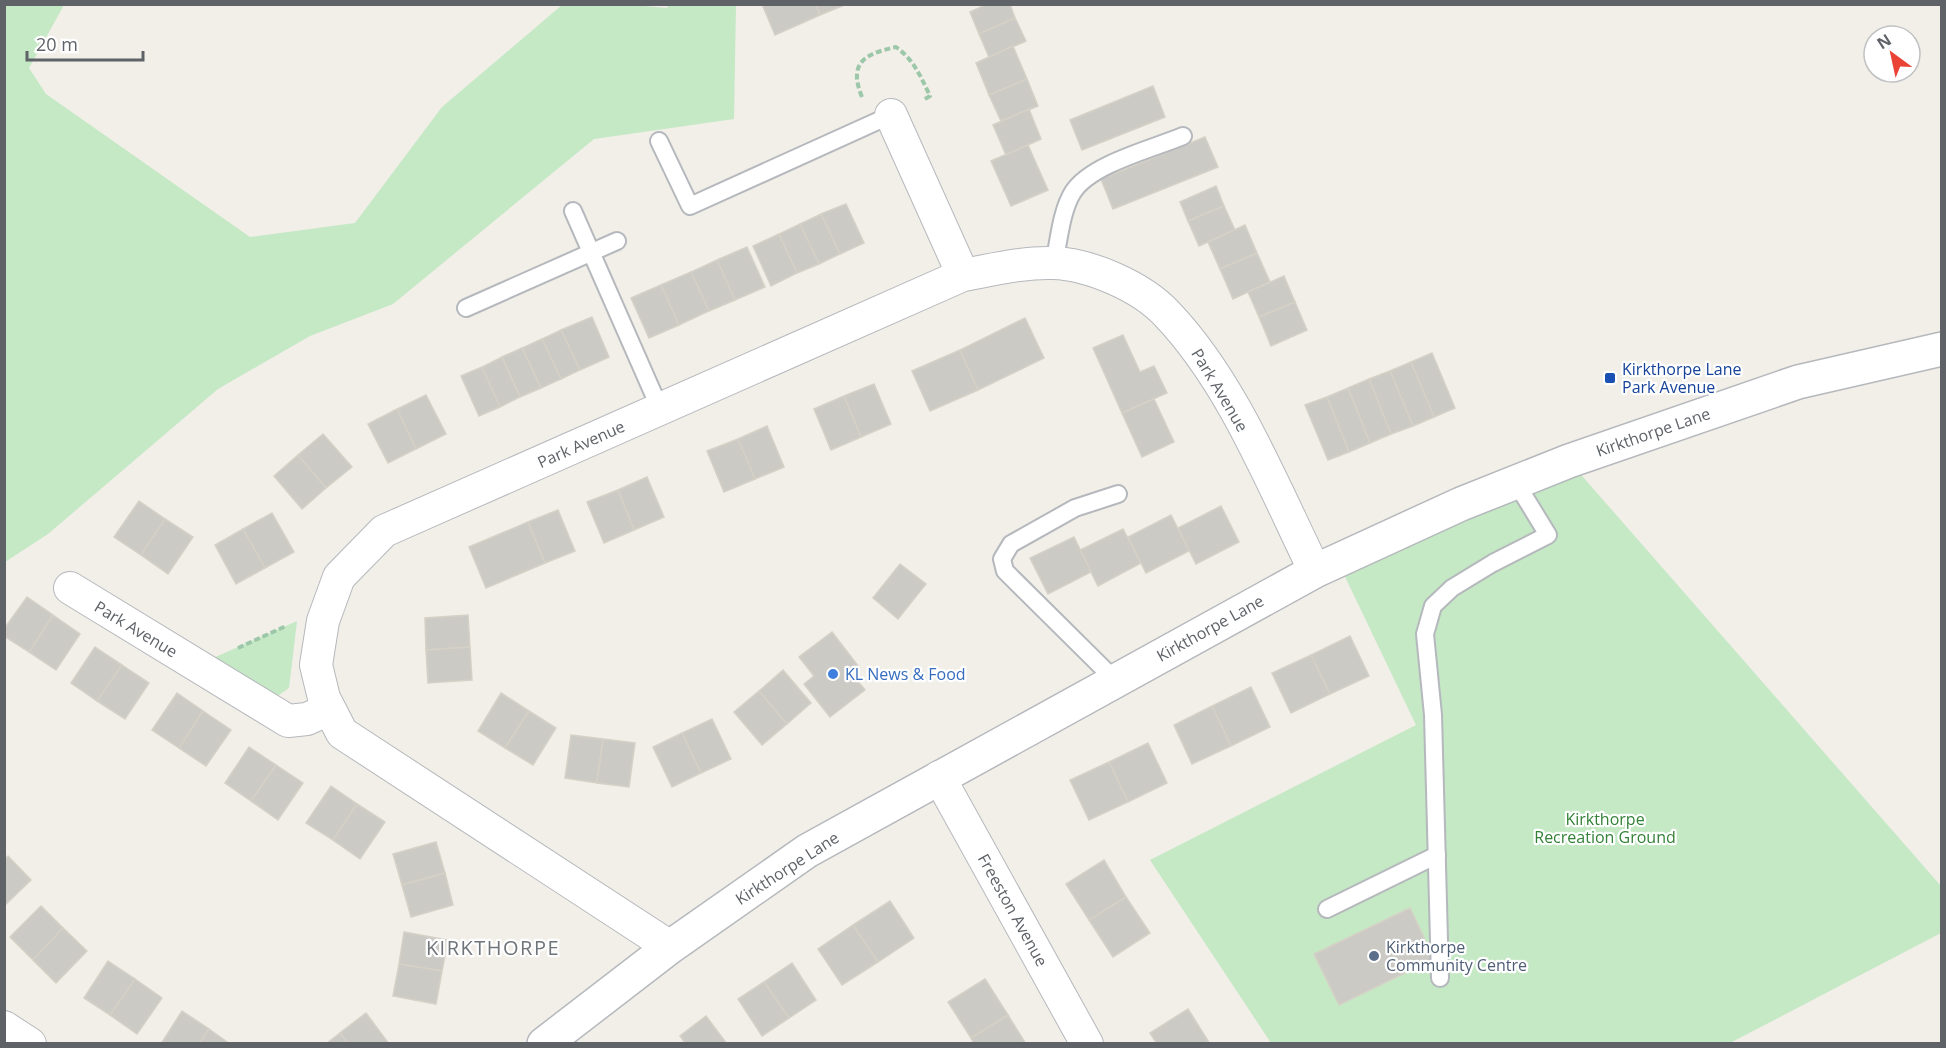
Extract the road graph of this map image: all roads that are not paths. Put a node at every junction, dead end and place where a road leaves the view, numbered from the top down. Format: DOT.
graph roads {
  1 [pos="891,115"];
  2 [pos="1183,136"];
  3 [pos="659,141"];
  4 [pos="573,211"];
  5 [pos="617,241"];
  6 [pos="591,252"];
  7 [pos="1054,263"];
  8 [pos="963,275"];
  9 [pos="466,308"];
  10 [pos="1941,349"];
  11 [pos="660,409"];
  12 [pos="1515,481"];
  13 [pos="1118,494"];
  14 [pos="1315,571"];
  15 [pos="70,588"];
  16 [pos="1115,680"];
  17 [pos="329,709"];
  18 [pos="939,777"];
  19 [pos="1437,855"];
  20 [pos="1327,909"];
  21 [pos="670,947"];
  22 [pos="1440,978"];
  23 [pos="4,1028"];
  24 [pos="30,1044"];
  25 [pos="544,1044"];
  26 [pos="1087,1044"];
  1 -- 3 [label="lane"];
  1 -- 8 [label="street"];
  2 -- 7 [label="lane"];
  4 -- 6 [label="lane"];
  5 -- 6 [label="lane"];
  6 -- 9 [label="lane"];
  6 -- 11 [label="lane"];
  7 -- 8 [label="street, Park Avenue"];
  7 -- 14 [label="street, Park Avenue"];
  8 -- 11 [label="street, Park Avenue"];
  10 -- 12 [label="street, Kirkthorpe Lane"];
  11 -- 17 [label="street, Park Avenue"];
  12 -- 14 [label="street, Kirkthorpe Lane"];
  12 -- 19 [label="lane"];
  13 -- 16 [label="lane"];
  14 -- 16 [label="street, Kirkthorpe Lane"];
  15 -- 17 [label="street, Park Avenue"];
  16 -- 18 [label="street, Kirkthorpe Lane"];
  17 -- 21 [label="street, Park Avenue"];
  18 -- 21 [label="street, Kirkthorpe Lane"];
  18 -- 26 [label="street, Freeston Avenue"];
  19 -- 20 [label="lane"];
  19 -- 22 [label="lane"];
  21 -- 25 [label="street, Kirkthorpe Lane"];
  23 -- 24 [label="street"];
}
